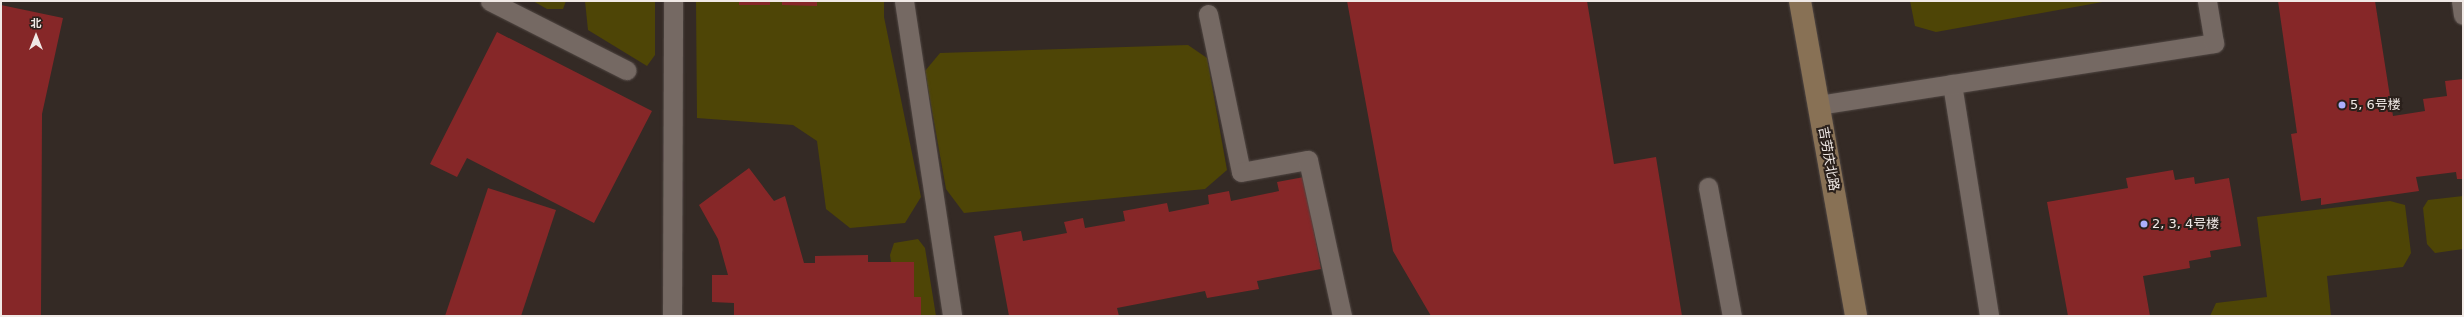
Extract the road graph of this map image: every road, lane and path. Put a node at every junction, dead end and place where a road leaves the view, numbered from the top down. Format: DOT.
graph roads {
  1 [pos="490,1"];
  2 [pos="673,1"];
  3 [pos="904,1"];
  4 [pos="1800,1"];
  5 [pos="2206,1"];
  6 [pos="2461,1"];
  7 [pos="1208,14"];
  8 [pos="2463,16"];
  9 [pos="626,70"];
  10 [pos="1952,84"];
  11 [pos="1819,105"];
  12 [pos="1708,187"];
  13 [pos="672,316"];
  14 [pos="952,316"];
  15 [pos="1342,316"];
  16 [pos="1732,316"];
  17 [pos="1856,316"];
  18 [pos="1989,316"];
  1 -- 9 [label="lane"];
  2 -- 13 [label="lane"];
  3 -- 14 [label="lane"];
  4 -- 11 [label="main road, 吉劳庆北路"];
  5 -- 10 [label="lane"];
  6 -- 8 [label="lane"];
  7 -- 15 [label="lane"];
  10 -- 11 [label="lane"];
  10 -- 18 [label="lane"];
  11 -- 17 [label="main road, 吉劳庆北路"];
  12 -- 16 [label="lane"];
}
